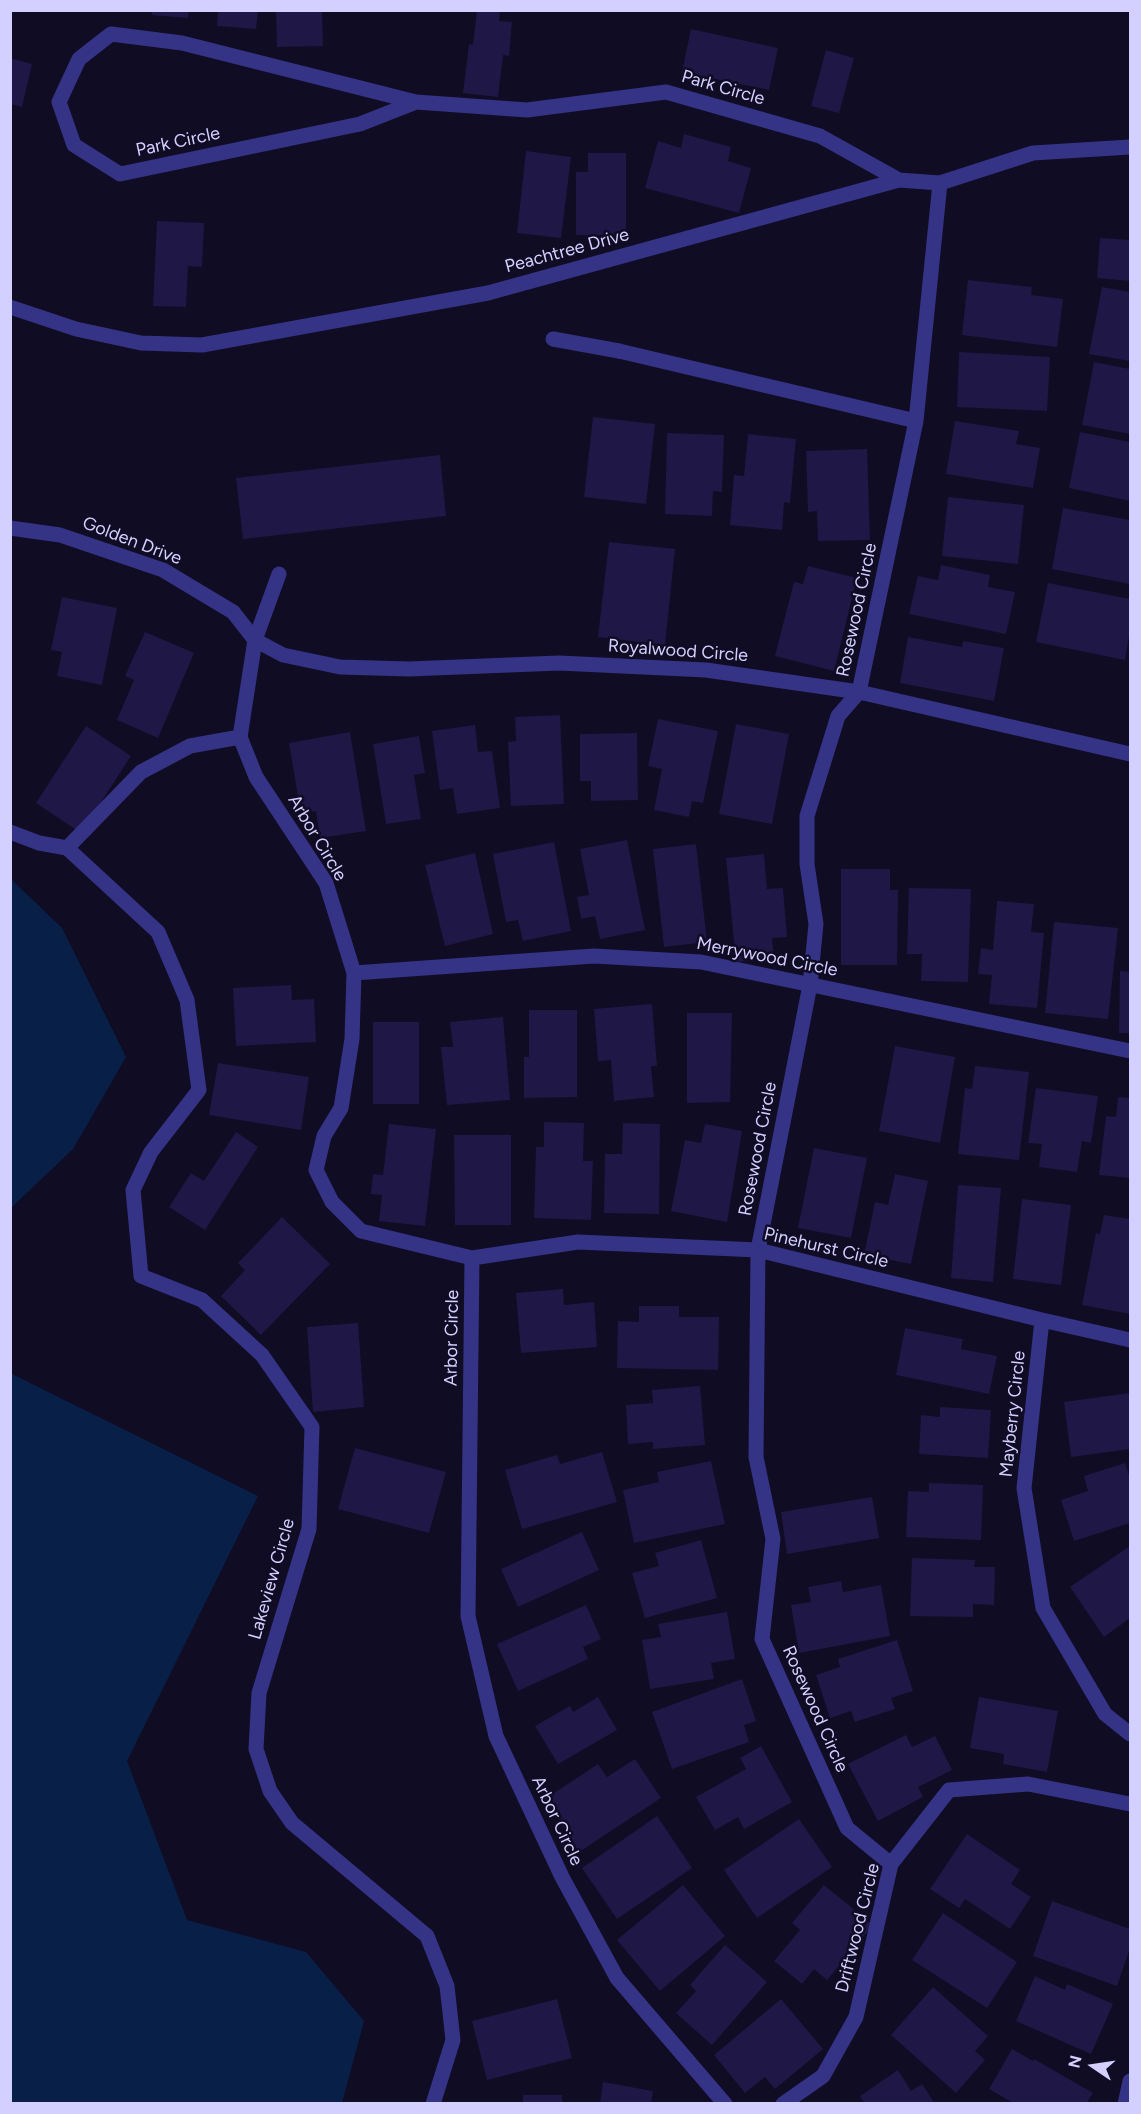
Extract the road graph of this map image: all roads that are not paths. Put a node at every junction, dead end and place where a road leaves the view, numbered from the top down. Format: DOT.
graph roads {
  1 [pos="416,102"];
  2 [pos="1131,147"];
  3 [pos="899,180"];
  4 [pos="940,183"];
  5 [pos="10,307"];
  6 [pos="553,339"];
  7 [pos="916,421"];
  8 [pos="10,528"];
  9 [pos="279,574"];
  10 [pos="255,640"];
  11 [pos="859,692"];
  12 [pos="240,737"];
  13 [pos="1131,754"];
  14 [pos="10,832"];
  15 [pos="66,848"];
  16 [pos="354,973"];
  17 [pos="810,985"];
  18 [pos="1131,1051"];
  19 [pos="758,1250"];
  20 [pos="472,1258"];
  21 [pos="1042,1320"];
  22 [pos="1131,1340"];
  23 [pos="1131,1734"];
  24 [pos="1131,1804"];
  25 [pos="891,1864"];
  26 [pos="1131,2080"];
  27 [pos="434,2103"];
  28 [pos="725,2103"];
  29 [pos="783,2103"];
  30 [pos="1125,2103"];
  1 -- 1 [label="street, Park Circle"];
  1 -- 3 [label="street, Park Circle"];
  2 -- 4 [label="street, Peachtree Drive"];
  3 -- 4 [label="street, Peachtree Drive"];
  3 -- 5 [label="street, Peachtree Drive"];
  4 -- 7 [label="street, Rosewood Circle"];
  6 -- 7 [label="street"];
  7 -- 11 [label="street, Rosewood Circle"];
  8 -- 10 [label="street, Golden Drive"];
  9 -- 10 [label="street"];
  10 -- 11 [label="street, Royalwood Circle"];
  10 -- 12 [label="street"];
  11 -- 13 [label="street, Royalwood Circle"];
  11 -- 17 [label="street, Rosewood Circle"];
  12 -- 15 [label="street"];
  12 -- 16 [label="street, Arbor Circle"];
  14 -- 15 [label="street"];
  15 -- 27 [label="street, Lakeview Circle"];
  16 -- 17 [label="street, Merrywood Circle"];
  16 -- 20 [label="street, Arbor Circle"];
  17 -- 18 [label="street, Merrywood Circle"];
  17 -- 19 [label="street, Rosewood Circle"];
  19 -- 20 [label="street, Pinehurst Circle"];
  19 -- 21 [label="street, Pinehurst Circle"];
  19 -- 25 [label="street, Rosewood Circle"];
  20 -- 28 [label="street, Arbor Circle"];
  21 -- 22 [label="street, Pinehurst Circle"];
  21 -- 23 [label="street, Mayberry Circle"];
  24 -- 25 [label="street, Driftwood Circle"];
  25 -- 29 [label="street, Driftwood Circle"];
  26 -- 30 [label="street"];
}
